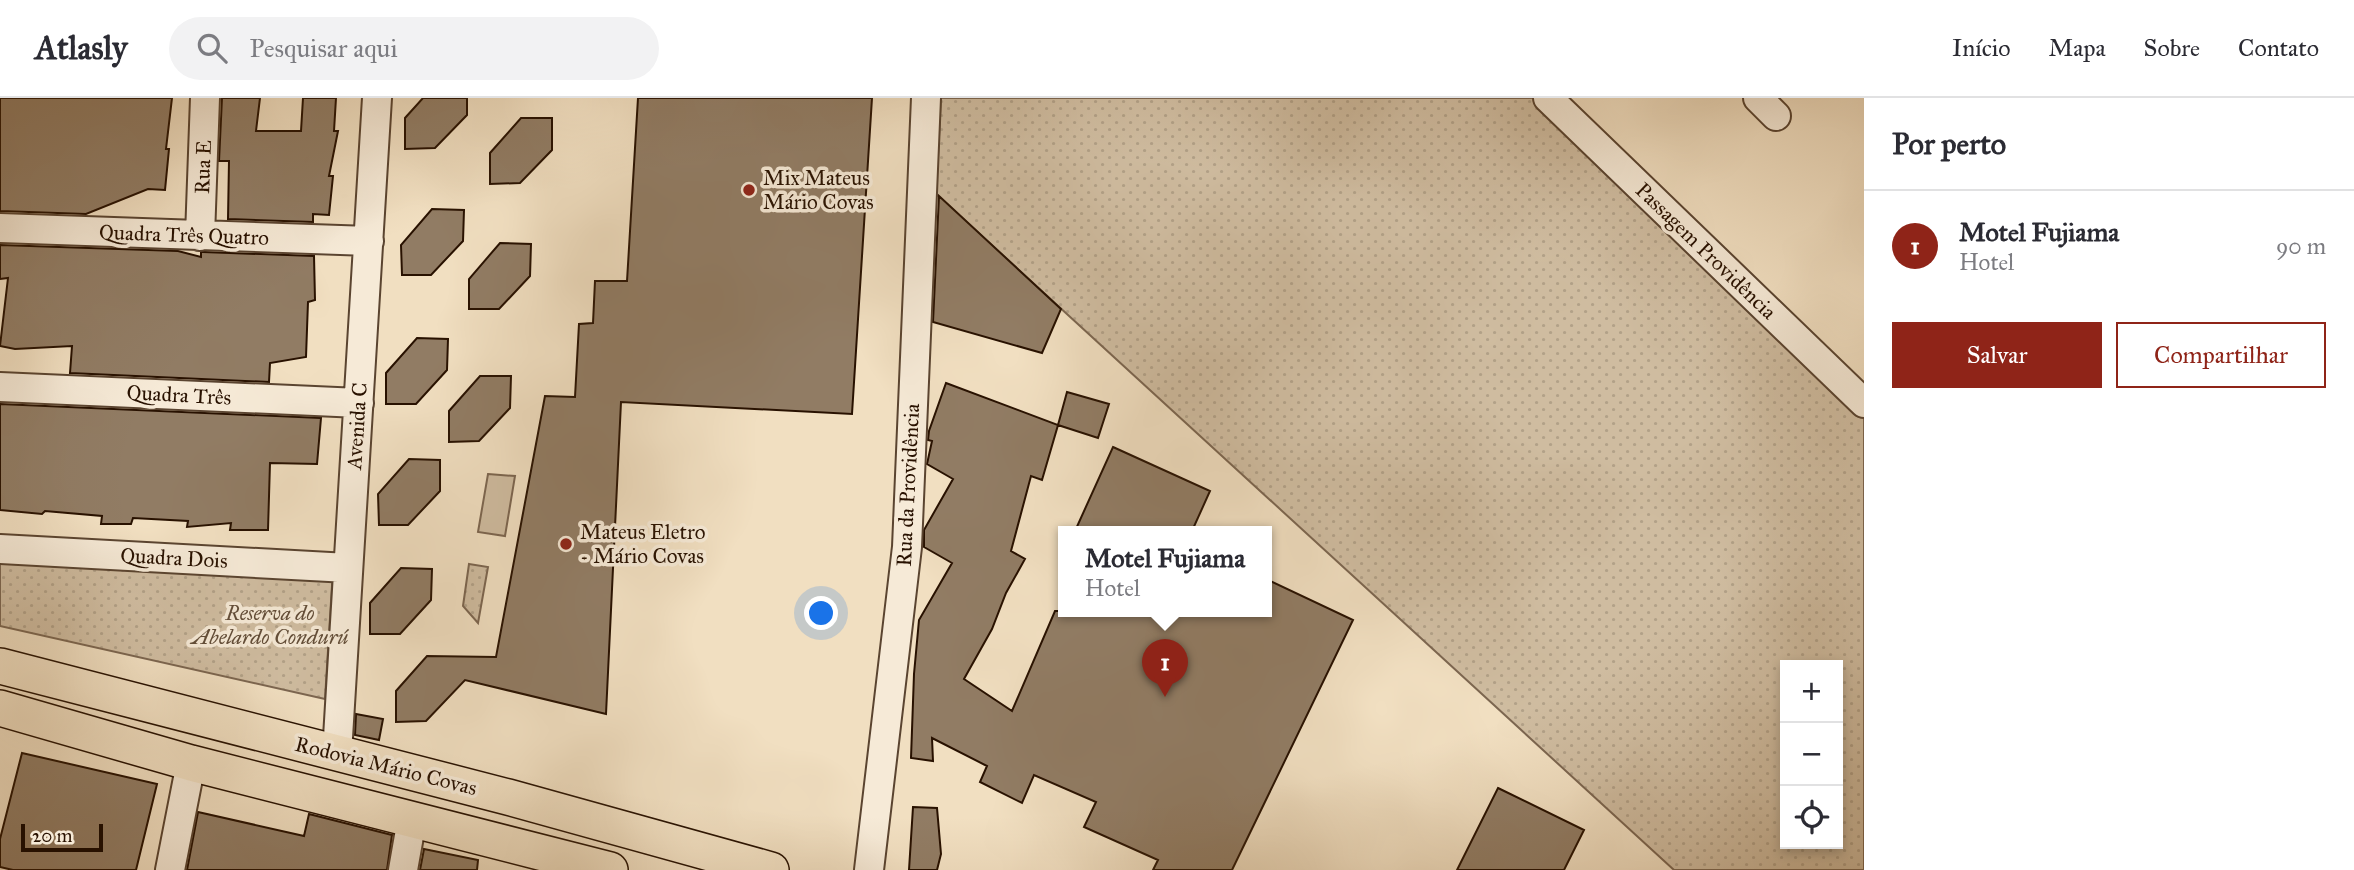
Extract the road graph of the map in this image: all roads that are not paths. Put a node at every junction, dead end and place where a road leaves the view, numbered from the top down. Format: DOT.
graph roads {
  1 [pos="205,98"];
  2 [pos="377,98"];
  3 [pos="926,98"];
  4 [pos="1548,98"];
  5 [pos="0,228"];
  6 [pos="200,236"];
  7 [pos="369,241"];
  8 [pos="0,387"];
  9 [pos="359,403"];
  10 [pos="1864,403"];
  11 [pos="0,549"];
  12 [pos="348,568"];
  13 [pos="0,666"];
  14 [pos="0,708"];
  15 [pos="337,754"];
  16 [pos="191,763"];
  17 [pos="412,820"];
  18 [pos="593,821"];
  19 [pos="596,866"];
  20 [pos="170,870"];
  21 [pos="403,870"];
  22 [pos="771,870"];
  23 [pos="869,870"];
  1 -- 6 [label="street, Rua E"];
  2 -- 7 [label="street, Avenida C"];
  3 -- 23 [label="street, Rua da Providência"];
  4 -- 10 [label="street, Passagem Providência"];
  5 -- 6 [label="street, Quadra Três Quatro"];
  6 -- 7 [label="street, Quadra Três Quatro"];
  7 -- 9 [label="street, Avenida C"];
  8 -- 9 [label="street, Quadra Três"];
  9 -- 12 [label="street, Avenida C"];
  11 -- 12 [label="street, Quadra Dois"];
  12 -- 15 [label="street, Avenida C"];
  13 -- 15 [label="main road, Rodovia Mário Covas"];
  14 -- 16 [label="main road"];
  15 -- 18 [label="main road, Rodovia Mário Covas"];
  16 -- 17 [label="main road"];
  16 -- 20 [label="street"];
  17 -- 19 [label="main road"];
  17 -- 21 [label="street"];
  18 -- 19 [label="main road"];
  18 -- 22 [label="main road, Rodovia Mário Covas"];
}
